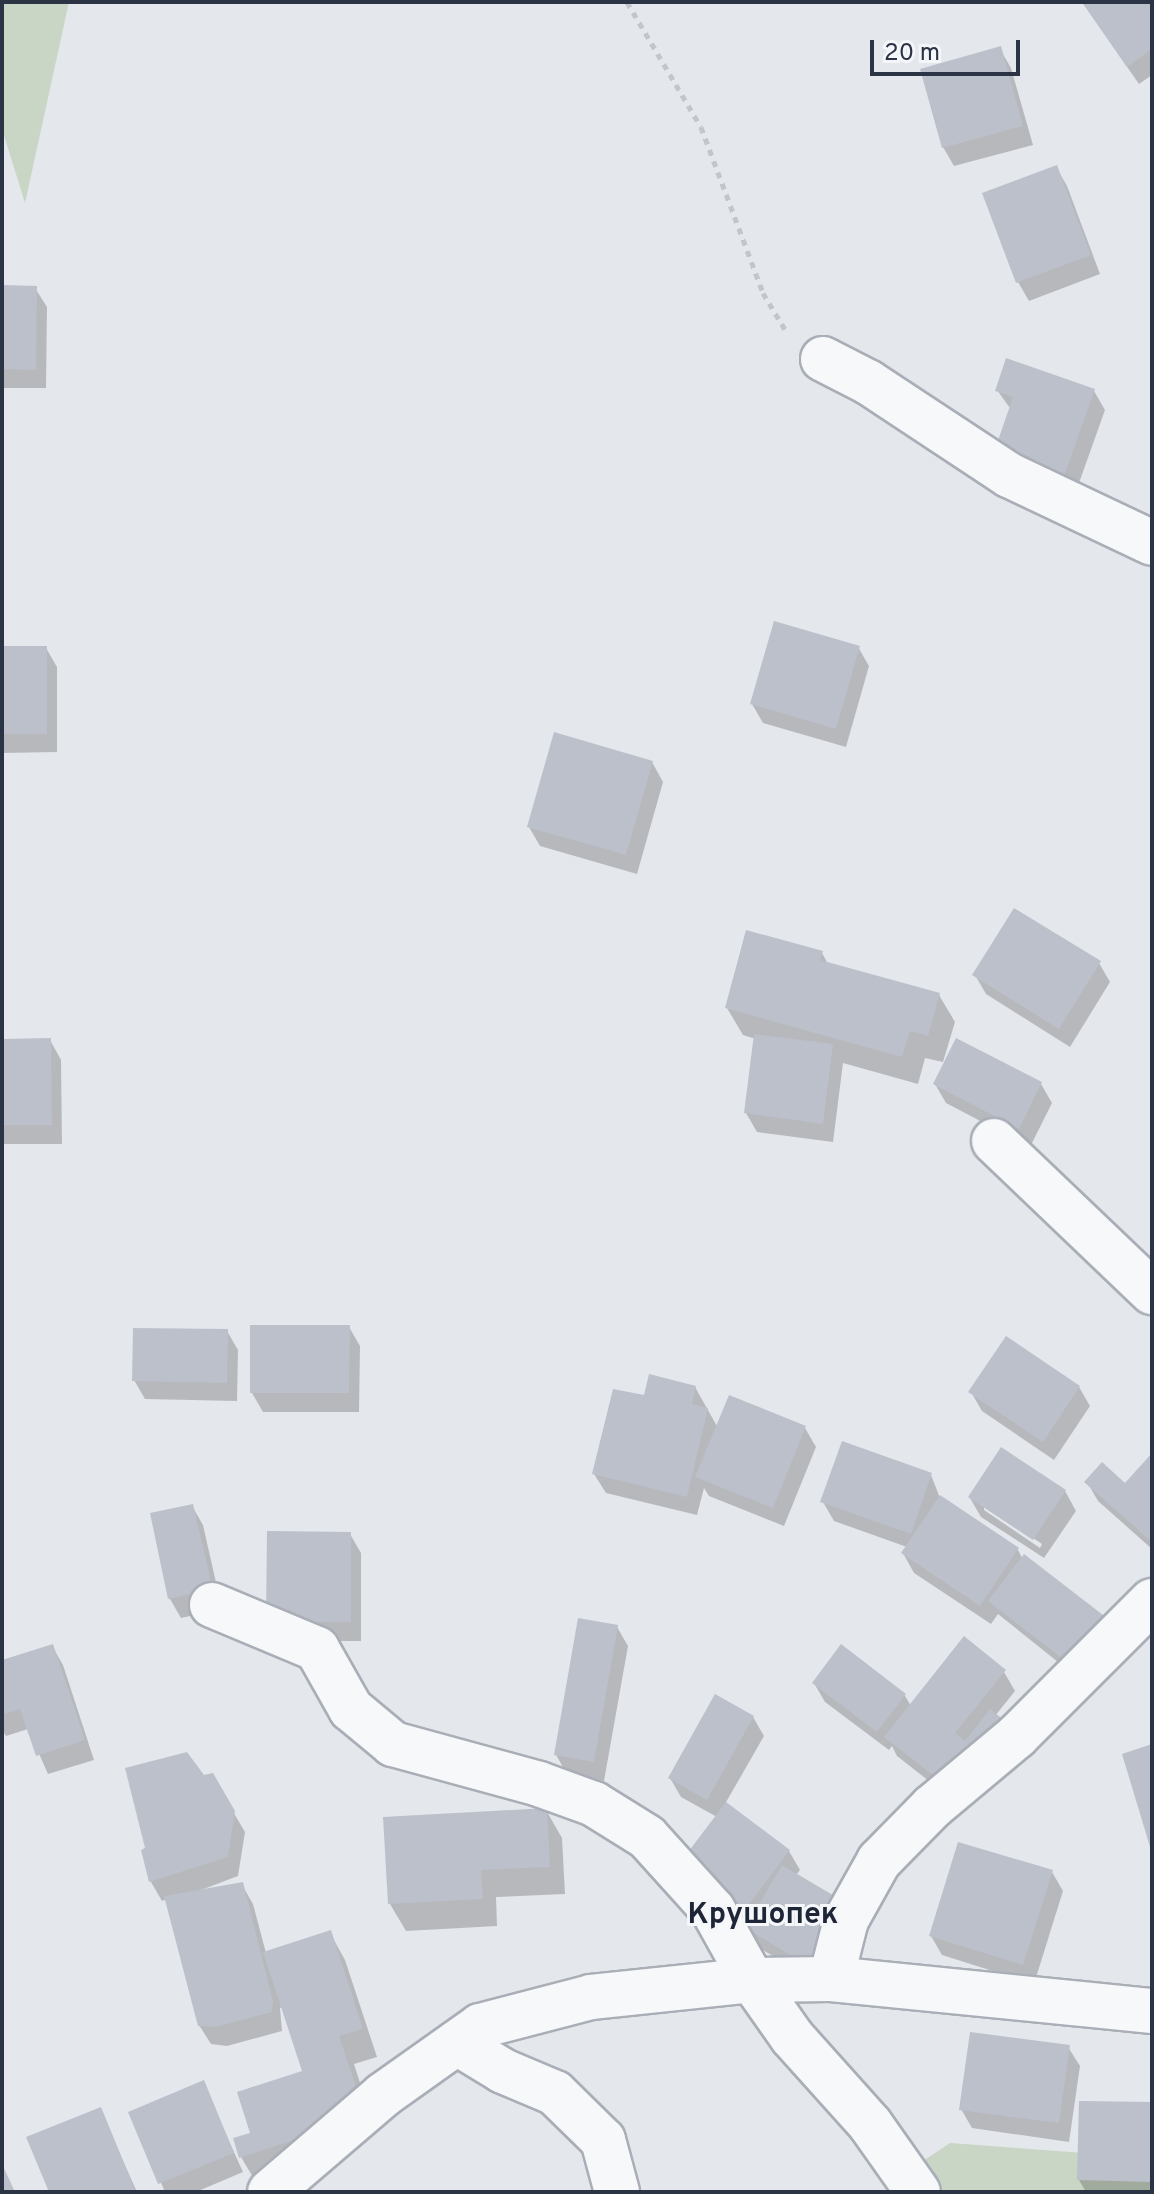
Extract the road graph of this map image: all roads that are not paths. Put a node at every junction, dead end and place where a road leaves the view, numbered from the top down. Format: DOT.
graph roads {
  1 [pos="823,359"];
  2 [pos="1152,543"];
  3 [pos="994,1141"];
  4 [pos="1152,1292"];
  5 [pos="1152,1601"];
  6 [pos="212,1605"];
  7 [pos="831,1979"];
  8 [pos="752,1980"];
  9 [pos="1152,2011"];
  10 [pos="457,2043"];
  11 [pos="270,2192"];
  12 [pos="617,2192"];
  13 [pos="918,2192"];
  1 -- 2 [label="street"];
  3 -- 4 [label="street"];
  5 -- 7 [label="street"];
  6 -- 8 [label="street"];
  7 -- 8 [label="street"];
  7 -- 9 [label="street"];
  8 -- 10 [label="street"];
  8 -- 13 [label="street"];
  10 -- 11 [label="street"];
  10 -- 12 [label="street"];
}
